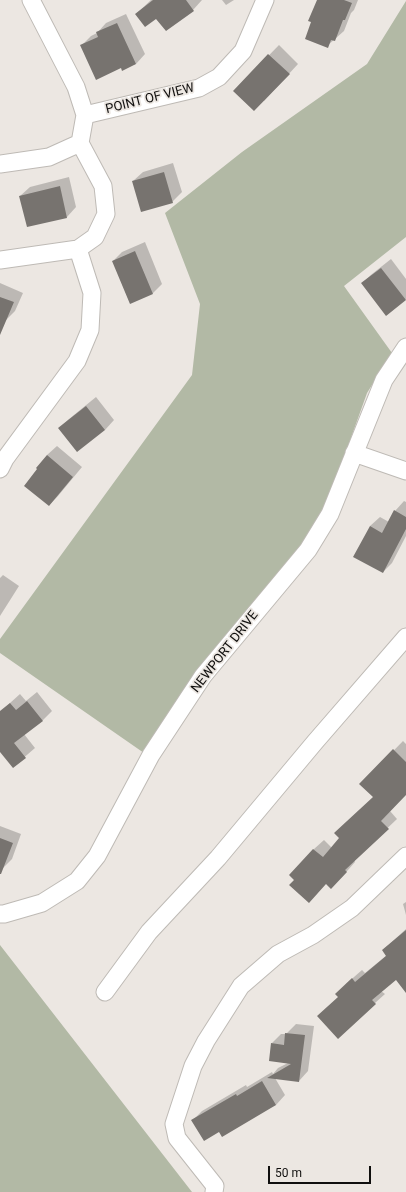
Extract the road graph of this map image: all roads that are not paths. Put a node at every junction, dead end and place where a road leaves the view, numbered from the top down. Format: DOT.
graph roads {
  1 [pos="31,0"];
  2 [pos="265,0"];
  3 [pos="85,115"];
  4 [pos="80,143"];
  5 [pos="0,164"];
  6 [pos="78,249"];
  7 [pos="0,260"];
  8 [pos="406,347"];
  9 [pos="354,453"];
  10 [pos="0,469"];
  11 [pos="406,471"];
  12 [pos="406,637"];
  13 [pos="406,856"];
  14 [pos="0,914"];
  15 [pos="105,992"];
  16 [pos="214,1192"];
  1 -- 3 [label="street"];
  2 -- 3 [label="street, POINT OF VIEW"];
  3 -- 4 [label="street"];
  4 -- 5 [label="street"];
  4 -- 6 [label="street"];
  6 -- 7 [label="street"];
  6 -- 10 [label="street"];
  8 -- 9 [label="street, NEWPORT DRIVE"];
  9 -- 11 [label="street"];
  9 -- 14 [label="street, NEWPORT DRIVE"];
  12 -- 15 [label="street"];
  13 -- 16 [label="street"];
}
